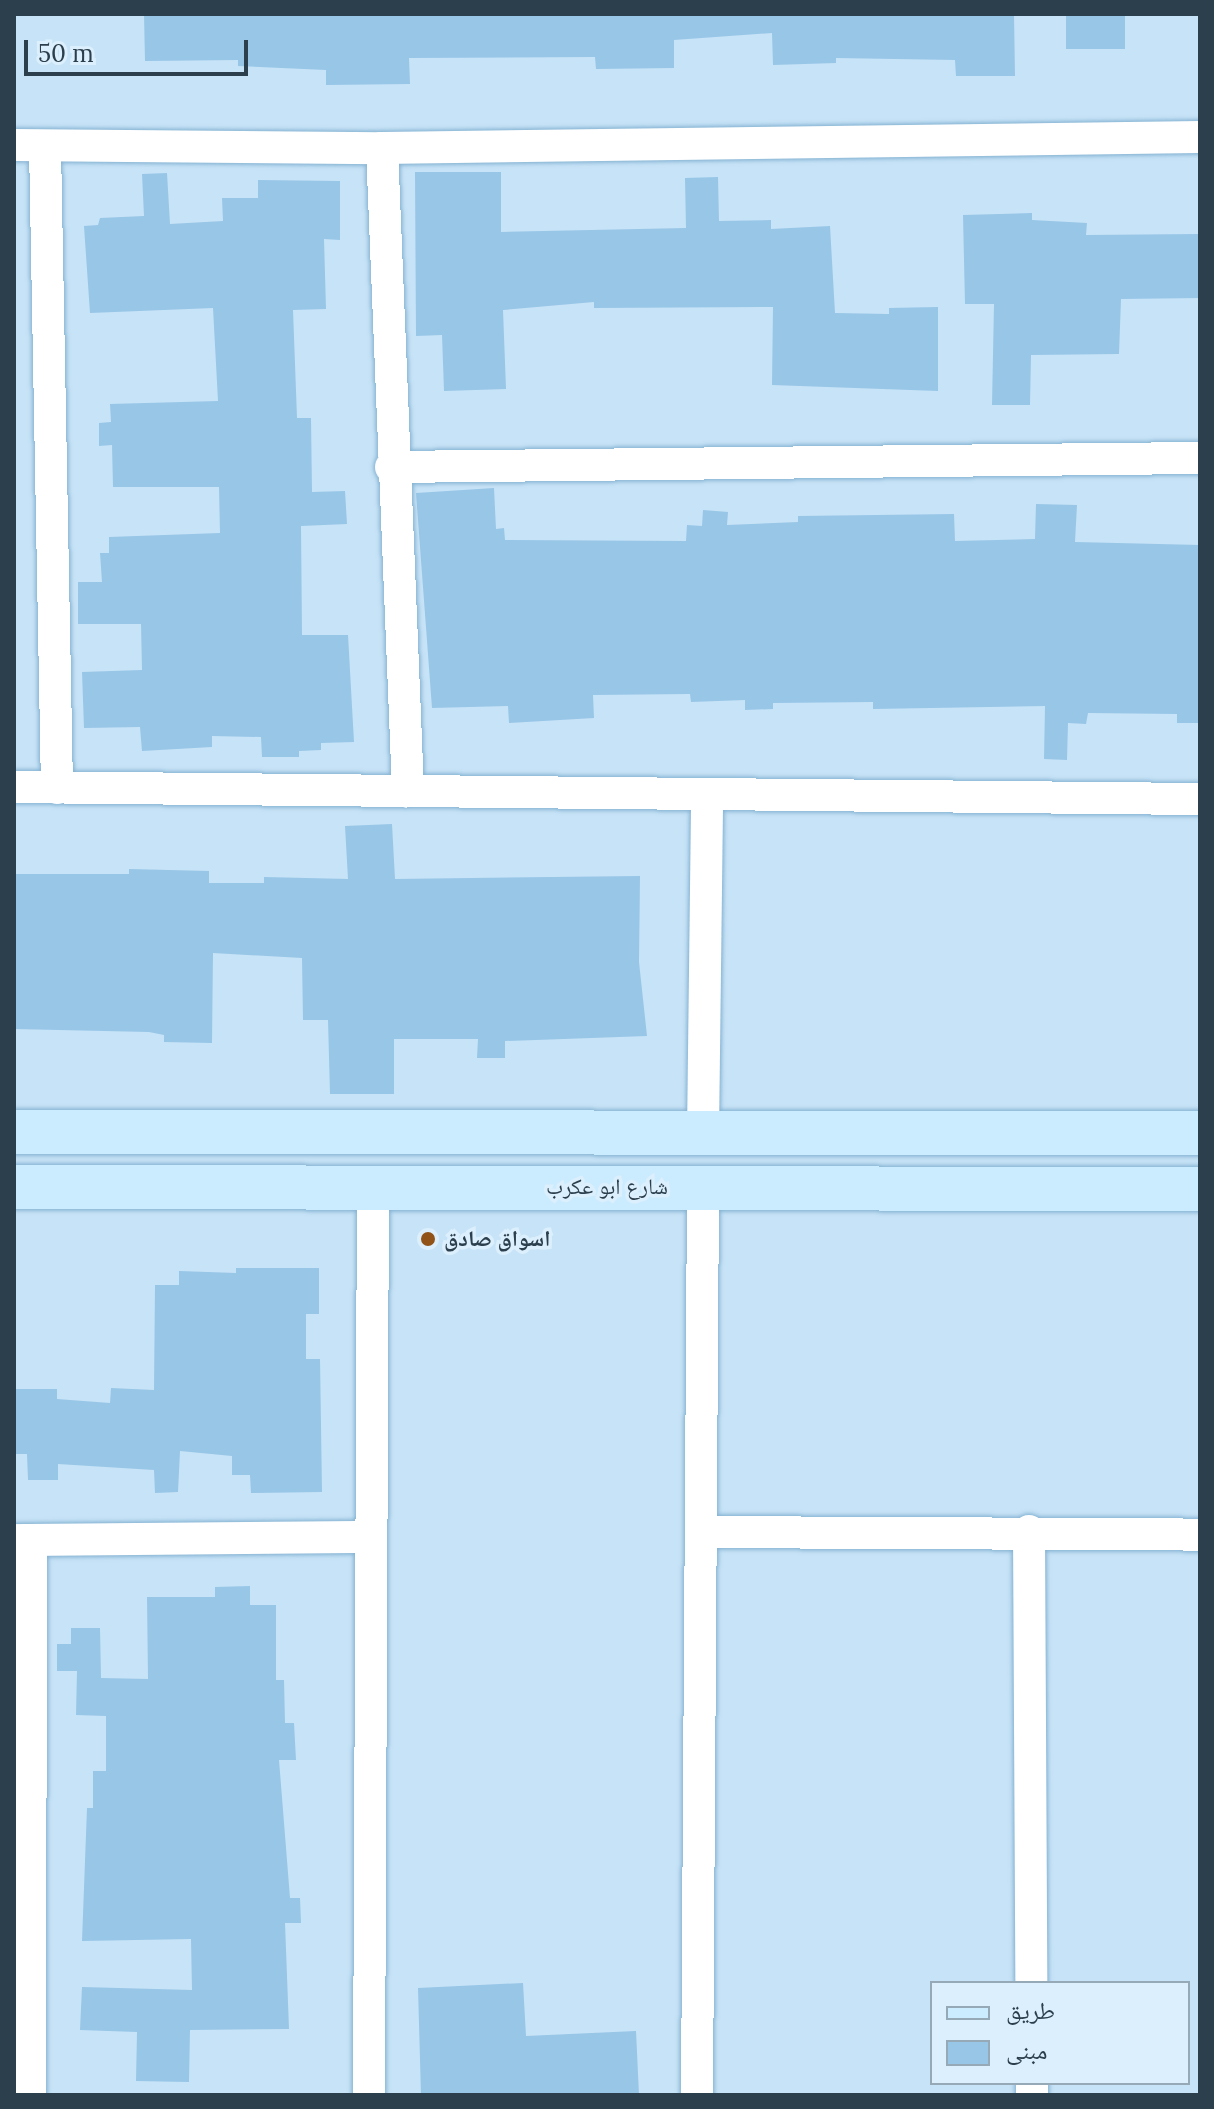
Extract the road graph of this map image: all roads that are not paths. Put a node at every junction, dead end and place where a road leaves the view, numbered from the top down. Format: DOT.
graph roads {
  1 [pos="1200,137"];
  2 [pos="30,146"];
  3 [pos="382,148"];
  4 [pos="1200,458"];
  5 [pos="391,467"];
  6 [pos="14,787"];
  7 [pos="57,788"];
  8 [pos="408,791"];
  9 [pos="707,795"];
  10 [pos="1200,799"];
  11 [pos="14,1132"];
  12 [pos="1200,1133"];
  13 [pos="703,1134"];
  14 [pos="1026,1134"];
  15 [pos="14,1187"];
  16 [pos="373,1187"];
  17 [pos="703,1187"];
  18 [pos="1027,1188"];
  19 [pos="1200,1189"];
  20 [pos="1029,1531"];
  21 [pos="703,1532"];
  22 [pos="1200,1535"];
  23 [pos="368,1537"];
  24 [pos="23,1540"];
  25 [pos="1031,1981"];
  26 [pos="30,2095"];
  27 [pos="369,2095"];
  28 [pos="697,2095"];
  1 -- 3 [label="street"];
  2 -- 3 [label="street"];
  2 -- 7 [label="street"];
  3 -- 5 [label="street"];
  4 -- 5 [label="street"];
  5 -- 8 [label="street"];
  6 -- 7 [label="street"];
  7 -- 8 [label="street"];
  8 -- 9 [label="street"];
  9 -- 10 [label="street"];
  9 -- 13 [label="street"];
  11 -- 13 [label="street"];
  12 -- 14 [label="street"];
  13 -- 14 [label="street"];
  14 -- 18 [label="street"];
  15 -- 16 [label="street, شارع ابو عكرب"];
  16 -- 17 [label="street, شارع ابو عكرب"];
  16 -- 23 [label="street"];
  17 -- 18 [label="street, شارع ابو عكرب"];
  17 -- 21 [label="street"];
  18 -- 19 [label="street, شارع ابو عكرب"];
  20 -- 21 [label="street"];
  20 -- 22 [label="street"];
  20 -- 25 [label="street"];
  21 -- 28 [label="street"];
  23 -- 24 [label="street"];
  23 -- 27 [label="street"];
  24 -- 26 [label="street"];
}
